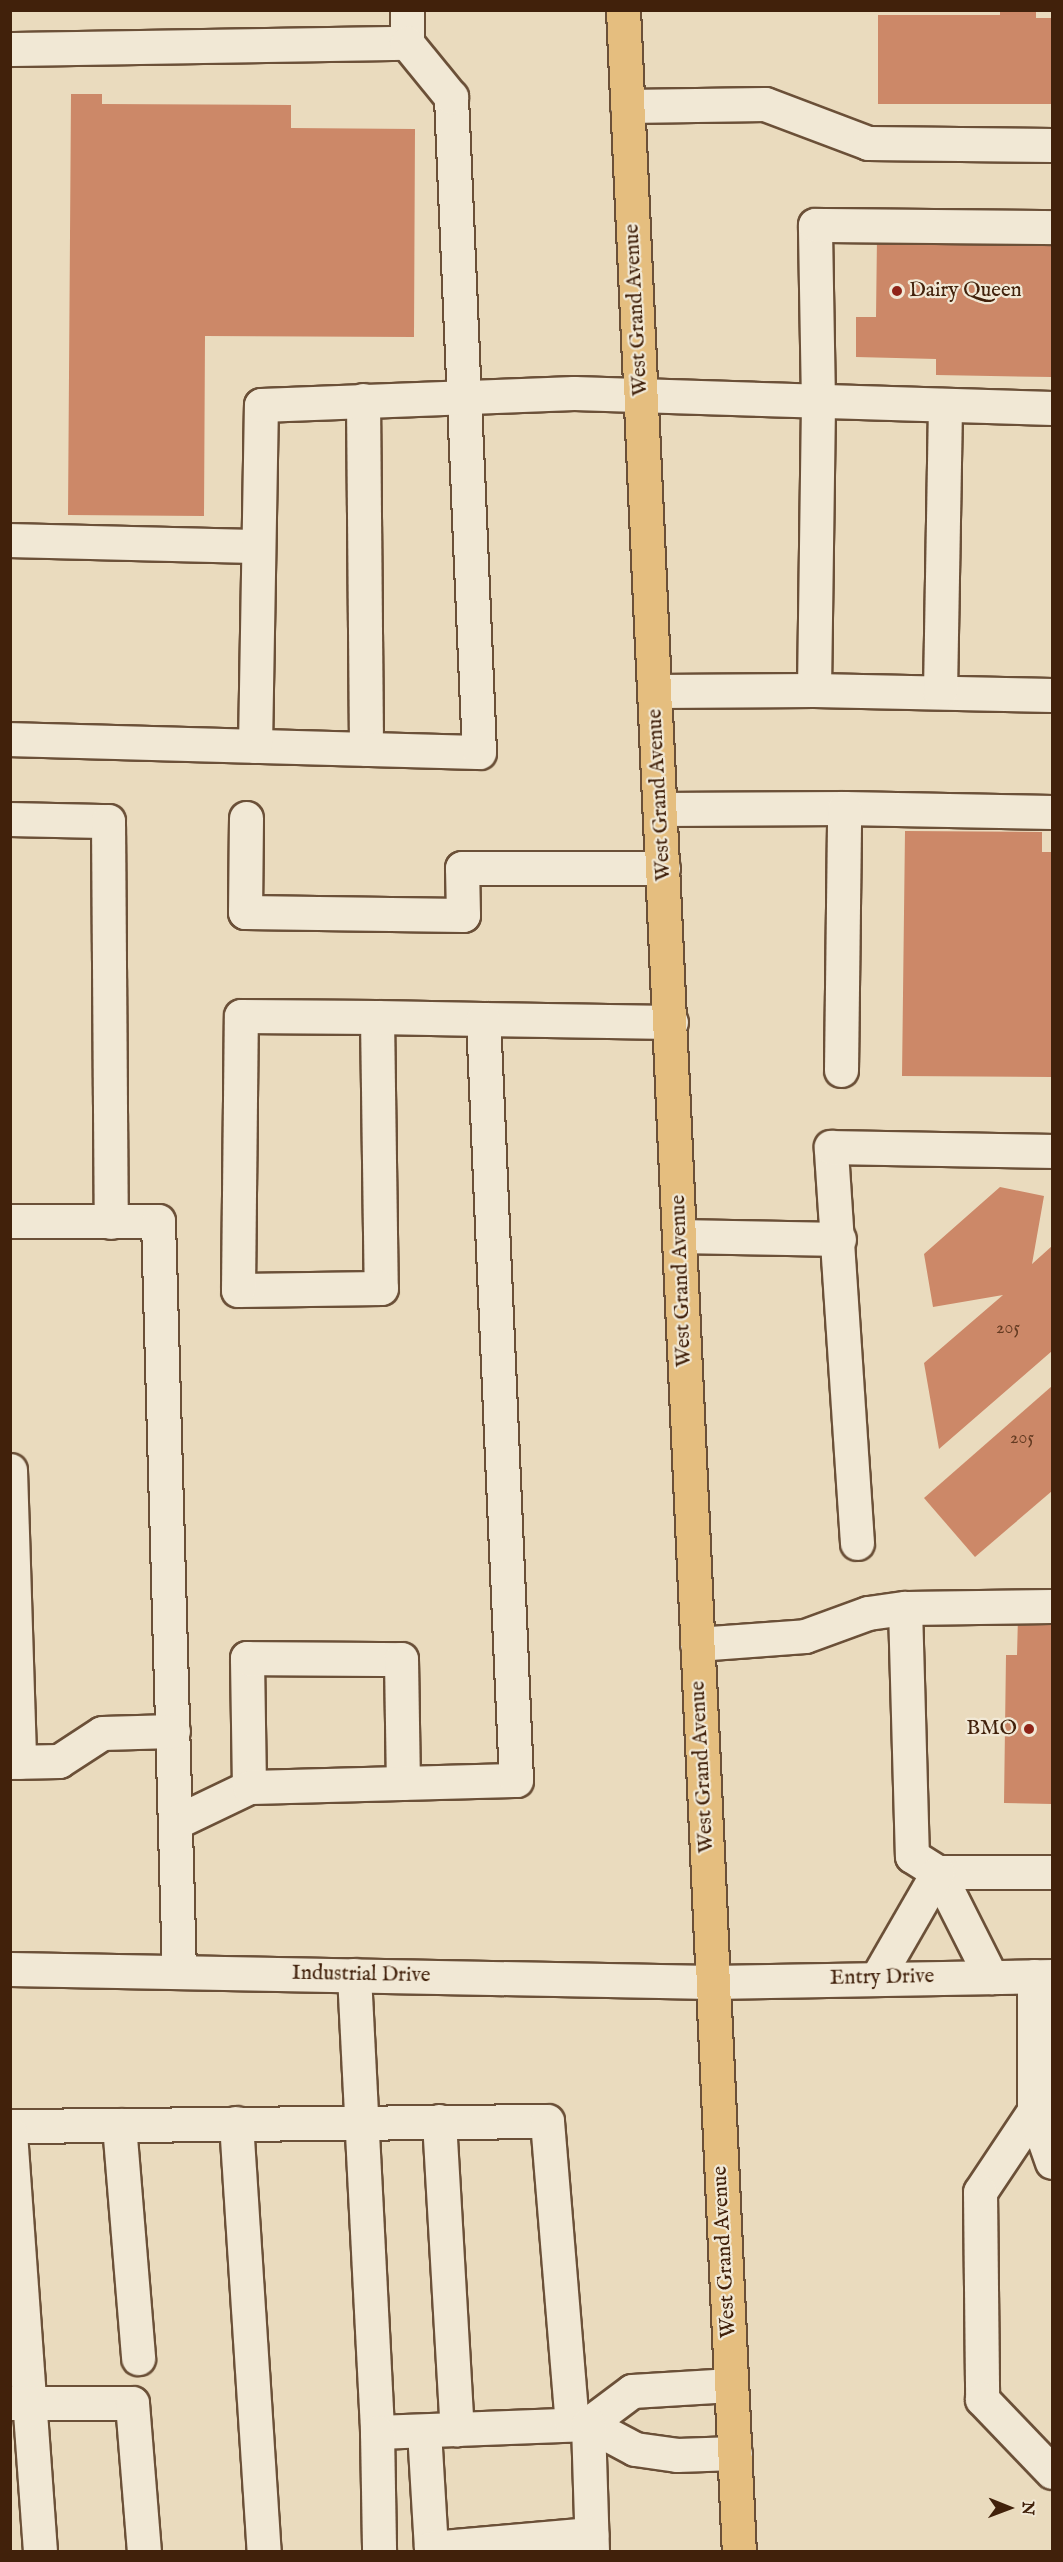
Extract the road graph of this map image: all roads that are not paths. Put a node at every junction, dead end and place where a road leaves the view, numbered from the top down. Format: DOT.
graph roads {
  1 [pos="407,10"];
  2 [pos="623,10"];
  3 [pos="407,43"];
  4 [pos="10,49"];
  5 [pos="627,106"];
  6 [pos="1053,145"];
  7 [pos="1053,227"];
  8 [pos="464,395"];
  9 [pos="642,397"];
  10 [pos="363,400"];
  11 [pos="818,402"];
  12 [pos="945,405"];
  13 [pos="1053,408"];
  14 [pos="10,540"];
  15 [pos="258,546"];
  16 [pos="814,690"];
  17 [pos="655,691"];
  18 [pos="940,692"];
  19 [pos="1053,695"];
  20 [pos="10,739"];
  21 [pos="255,746"];
  22 [pos="366,749"];
  23 [pos="844,808"];
  24 [pos="661,809"];
  25 [pos="1053,812"];
  26 [pos="10,819"];
  27 [pos="246,819"];
  28 [pos="663,868"];
  29 [pos="377,1017"];
  30 [pos="483,1019"];
  31 [pos="671,1022"];
  32 [pos="841,1070"];
  33 [pos="1053,1151"];
  34 [pos="10,1221"];
  35 [pos="111,1222"];
  36 [pos="680,1236"];
  37 [pos="839,1239"];
  38 [pos="10,1470"];
  39 [pos="857,1543"];
  40 [pos="1053,1606"];
  41 [pos="905,1608"];
  42 [pos="697,1644"];
  43 [pos="173,1731"];
  44 [pos="15,1762"];
  45 [pos="403,1783"];
  46 [pos="249,1787"];
  47 [pos="176,1821"];
  48 [pos="938,1872"];
  49 [pos="1053,1872"];
  50 [pos="10,1969"];
  51 [pos="179,1972"];
  52 [pos="354,1975"];
  53 [pos="1043,1976"];
  54 [pos="991,1977"];
  55 [pos="877,1978"];
  56 [pos="712,1982"];
  57 [pos="1034,2111"];
  58 [pos="439,2121"];
  59 [pos="361,2122"];
  60 [pos="236,2123"];
  61 [pos="119,2125"];
  62 [pos="10,2126"];
  63 [pos="10,2133"];
  64 [pos="1053,2162"];
  65 [pos="138,2358"];
  66 [pos="731,2385"];
  67 [pos="20,2403"];
  68 [pos="580,2424"];
  69 [pos="457,2429"];
  70 [pos="424,2431"];
  71 [pos="377,2432"];
  72 [pos="735,2453"];
  73 [pos="1053,2472"];
  74 [pos="592,2543"];
  75 [pos="40,2552"];
  76 [pos="144,2552"];
  77 [pos="264,2552"];
  78 [pos="379,2552"];
  79 [pos="740,2552"];
  1 -- 3 [label="street"];
  2 -- 5 [label="main road, West Grand Avenue"];
  3 -- 4 [label="street"];
  3 -- 8 [label="street"];
  5 -- 6 [label="street"];
  5 -- 9 [label="main road, West Grand Avenue"];
  7 -- 11 [label="street"];
  8 -- 9 [label="street"];
  8 -- 10 [label="street"];
  8 -- 22 [label="street"];
  9 -- 11 [label="street"];
  9 -- 17 [label="main road, West Grand Avenue"];
  10 -- 15 [label="street"];
  10 -- 22 [label="street"];
  11 -- 12 [label="street"];
  11 -- 16 [label="street"];
  12 -- 13 [label="street"];
  12 -- 18 [label="street"];
  14 -- 15 [label="street"];
  15 -- 21 [label="street"];
  16 -- 17 [label="street"];
  16 -- 18 [label="street"];
  17 -- 24 [label="main road, West Grand Avenue"];
  18 -- 19 [label="street"];
  20 -- 21 [label="street"];
  21 -- 22 [label="street"];
  23 -- 24 [label="street"];
  23 -- 25 [label="street"];
  23 -- 32 [label="street"];
  24 -- 28 [label="main road, West Grand Avenue"];
  26 -- 35 [label="street"];
  27 -- 28 [label="street"];
  28 -- 31 [label="main road, West Grand Avenue"];
  29 -- 29 [label="street"];
  29 -- 30 [label="street"];
  30 -- 31 [label="street"];
  30 -- 45 [label="street"];
  31 -- 36 [label="main road, West Grand Avenue"];
  33 -- 37 [label="street"];
  34 -- 35 [label="street"];
  35 -- 43 [label="street"];
  36 -- 37 [label="street"];
  36 -- 42 [label="main road, West Grand Avenue"];
  37 -- 39 [label="street"];
  38 -- 44 [label="street"];
  40 -- 41 [label="street"];
  41 -- 42 [label="street"];
  41 -- 48 [label="street"];
  42 -- 56 [label="main road, West Grand Avenue"];
  43 -- 44 [label="street"];
  43 -- 47 [label="street"];
  45 -- 46 [label="street"];
  45 -- 46 [label="street"];
  46 -- 47 [label="street"];
  47 -- 51 [label="street"];
  48 -- 49 [label="street"];
  48 -- 54 [label="street"];
  48 -- 55 [label="street"];
  50 -- 51 [label="street, Industrial Drive"];
  51 -- 52 [label="street, Industrial Drive"];
  52 -- 56 [label="street, Industrial Drive"];
  52 -- 59 [label="street"];
  53 -- 54 [label="street, Entry Drive"];
  53 -- 57 [label="street"];
  54 -- 55 [label="street, Entry Drive"];
  55 -- 56 [label="street, Entry Drive"];
  56 -- 66 [label="main road, West Grand Avenue"];
  57 -- 64 [label="street"];
  57 -- 73 [label="street"];
  58 -- 59 [label="street"];
  58 -- 68 [label="street"];
  58 -- 69 [label="street"];
  59 -- 60 [label="street"];
  59 -- 71 [label="street"];
  60 -- 61 [label="street"];
  60 -- 77 [label="street"];
  61 -- 62 [label="street"];
  61 -- 65 [label="street"];
  63 -- 67 [label="street"];
  66 -- 68 [label="street"];
  66 -- 72 [label="main road, West Grand Avenue"];
  67 -- 75 [label="street"];
  67 -- 76 [label="street"];
  68 -- 69 [label="street"];
  68 -- 72 [label="street"];
  68 -- 74 [label="street"];
  69 -- 70 [label="street"];
  70 -- 71 [label="street"];
  70 -- 74 [label="street"];
  71 -- 78 [label="street"];
  72 -- 79 [label="main road, West Grand Avenue"];
}
